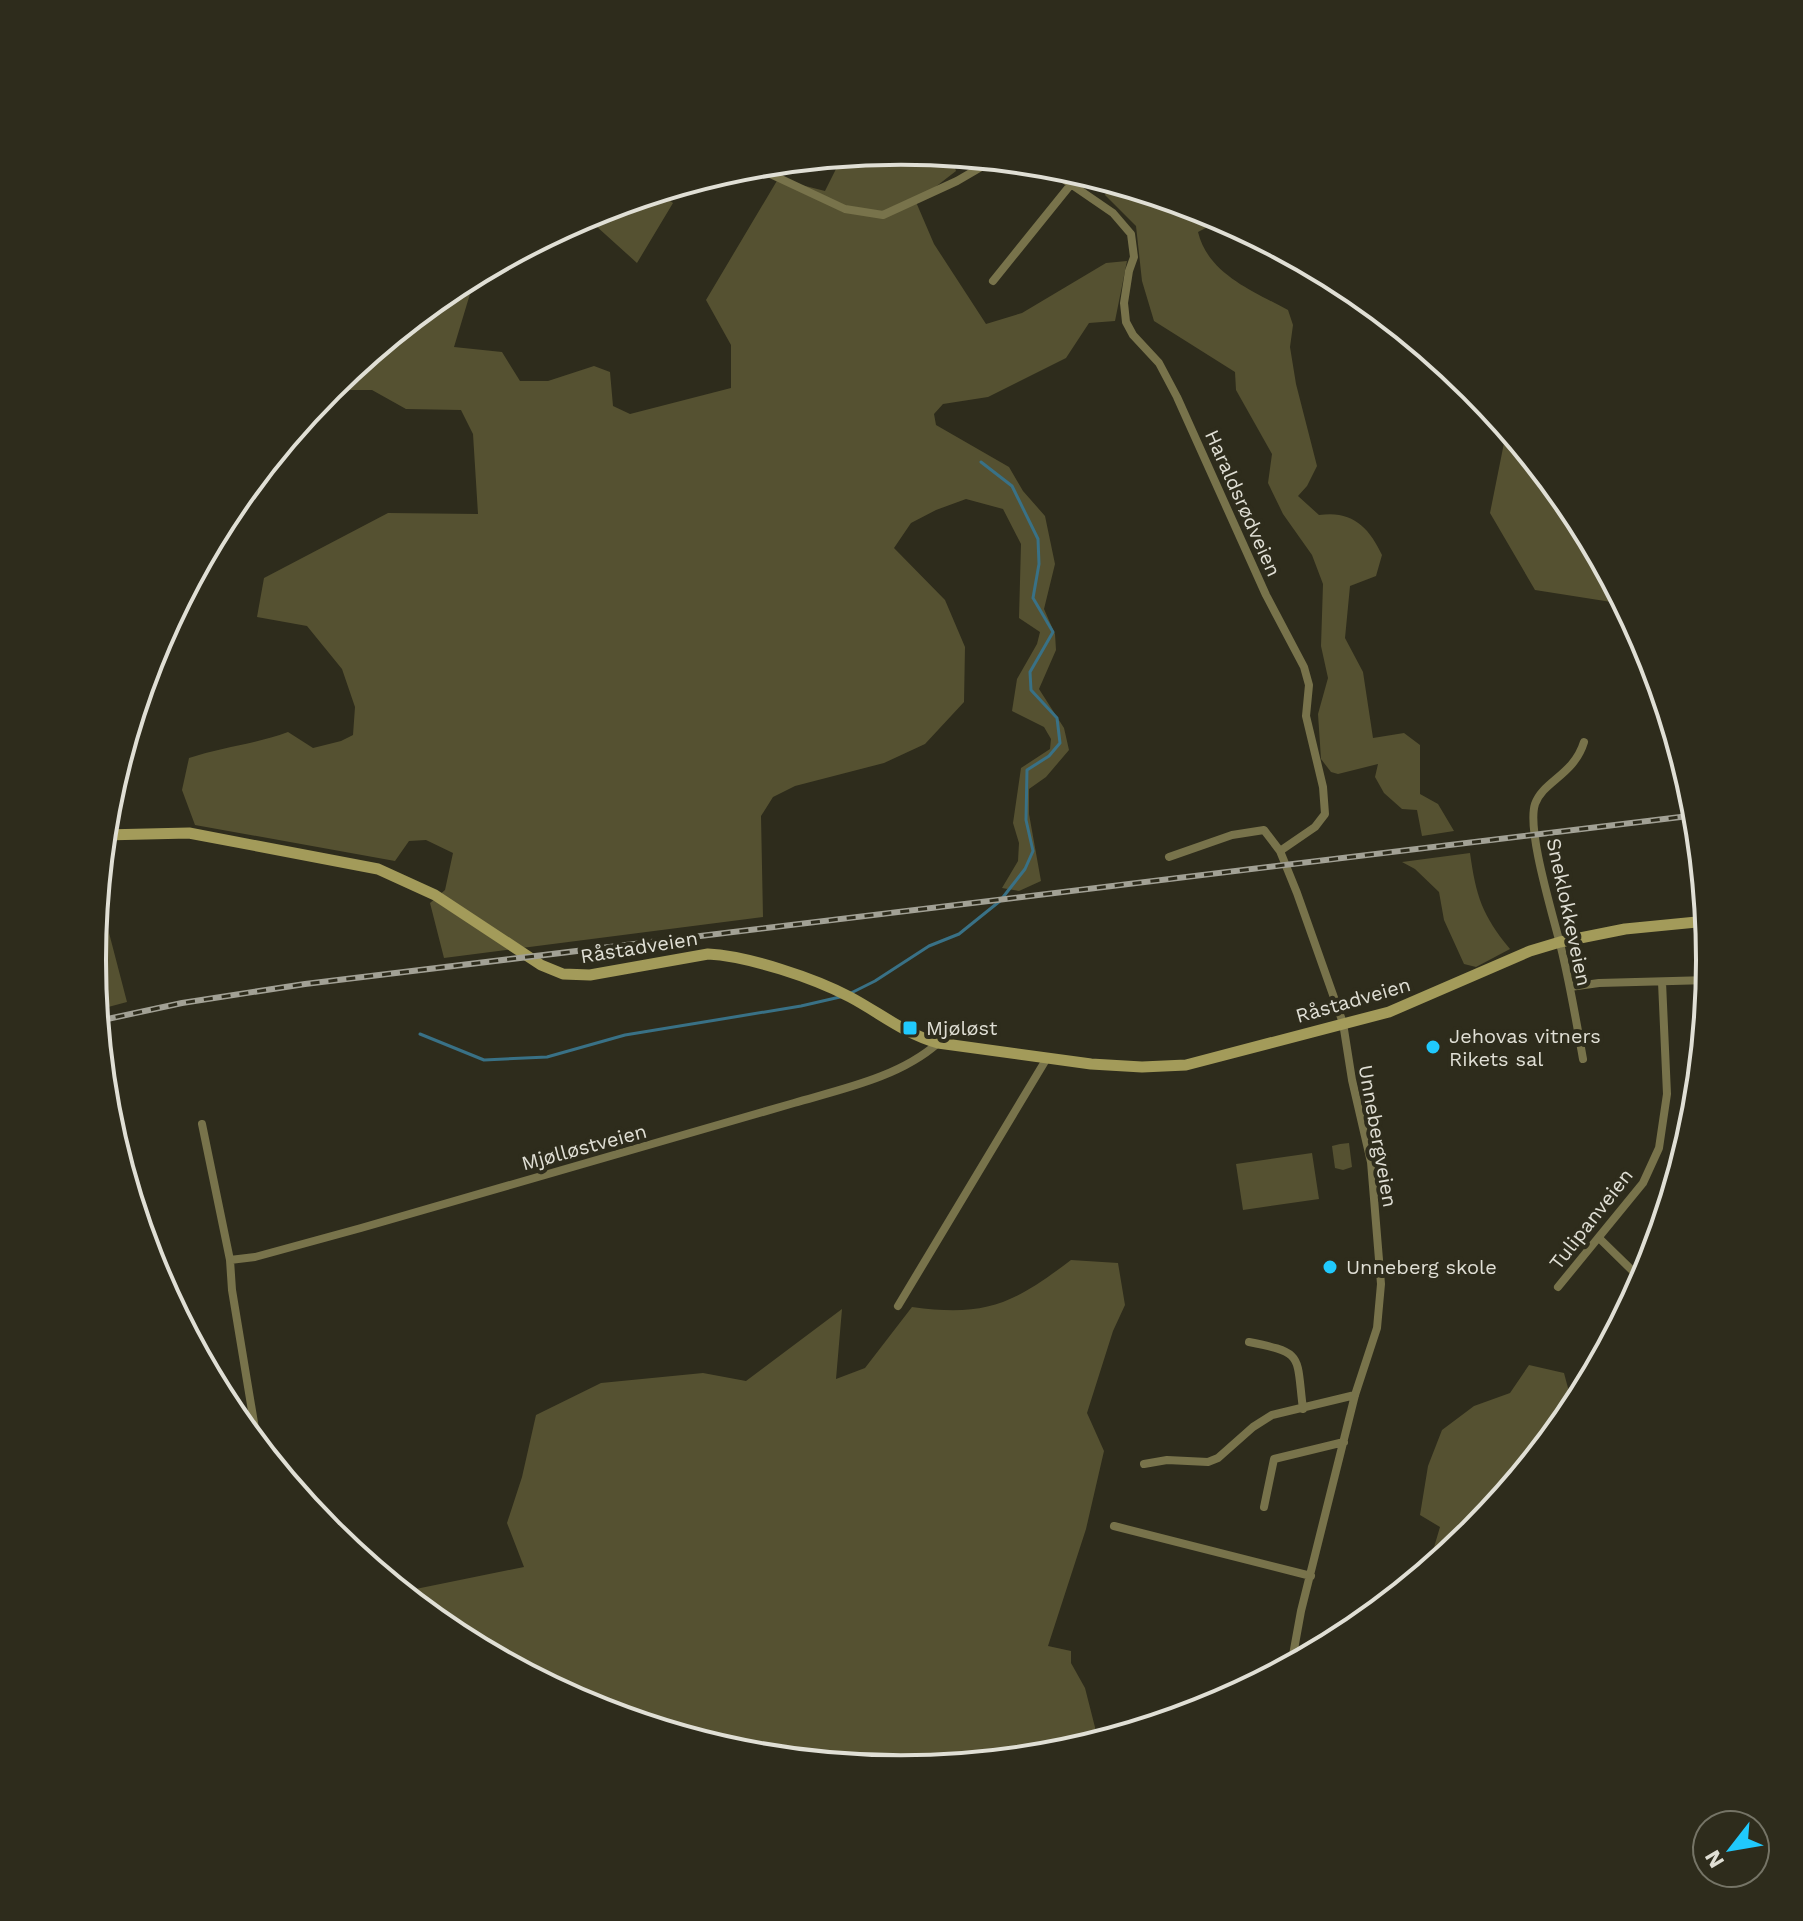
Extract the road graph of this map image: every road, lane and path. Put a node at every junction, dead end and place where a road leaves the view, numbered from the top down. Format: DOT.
graph roads {
  1 [pos="977,169"];
  2 [pos="774,176"];
  3 [pos="1072,183"];
  4 [pos="1073,184"];
  5 [pos="993,281"];
  6 [pos="1584,742"];
  7 [pos="116,835"];
  8 [pos="1280,851"];
  9 [pos="1169,857"];
  10 [pos="1696,922"];
  11 [pos="1560,942"];
  12 [pos="1696,981"];
  13 [pos="1662,982"];
  14 [pos="1570,987"];
  15 [pos="1343,1023"];
  16 [pos="938,1043"];
  17 [pos="1047,1058"];
  18 [pos="1583,1059"];
  19 [pos="202,1124"];
  20 [pos="1600,1239"];
  21 [pos="230,1260"];
  22 [pos="1633,1271"];
  23 [pos="1558,1287"];
  24 [pos="898,1306"];
  25 [pos="1249,1342"];
  26 [pos="1355,1395"];
  27 [pos="1303,1409"];
  28 [pos="254,1422"];
  29 [pos="1344,1442"];
  30 [pos="1144,1464"];
  31 [pos="1264,1507"];
  32 [pos="1114,1526"];
  33 [pos="1311,1576"];
  34 [pos="1294,1652"];
  1 -- 2 [label="street"];
  3 -- 5 [label="street"];
  4 -- 8 [label="street, Haraldsrødveien"];
  6 -- 11 [label="street, Sneklokkeveien"];
  7 -- 16 [label="main road, Råstadveien"];
  8 -- 9 [label="street"];
  8 -- 15 [label="street"];
  10 -- 11 [label="main road, Råstadveien"];
  11 -- 14 [label="street, Sneklokkeveien"];
  11 -- 15 [label="main road, Råstadveien"];
  12 -- 13 [label="street"];
  13 -- 14 [label="street"];
  13 -- 20 [label="street, Tulipanveien"];
  14 -- 18 [label="street, Sneklokkeveien"];
  15 -- 17 [label="main road, Råstadveien"];
  15 -- 26 [label="street, Unnebergveien"];
  16 -- 17 [label="main road, Råstadveien"];
  16 -- 21 [label="street, Mjølløstveien"];
  17 -- 24 [label="street"];
  19 -- 21 [label="street"];
  20 -- 22 [label="street"];
  20 -- 23 [label="street, Tulipanveien"];
  21 -- 28 [label="street"];
  25 -- 27 [label="street"];
  26 -- 27 [label="street"];
  26 -- 29 [label="street, Unnebergveien"];
  27 -- 30 [label="street"];
  29 -- 31 [label="street"];
  29 -- 33 [label="street, Unnebergveien"];
  32 -- 33 [label="street"];
  33 -- 34 [label="street, Unnebergveien"];
}
